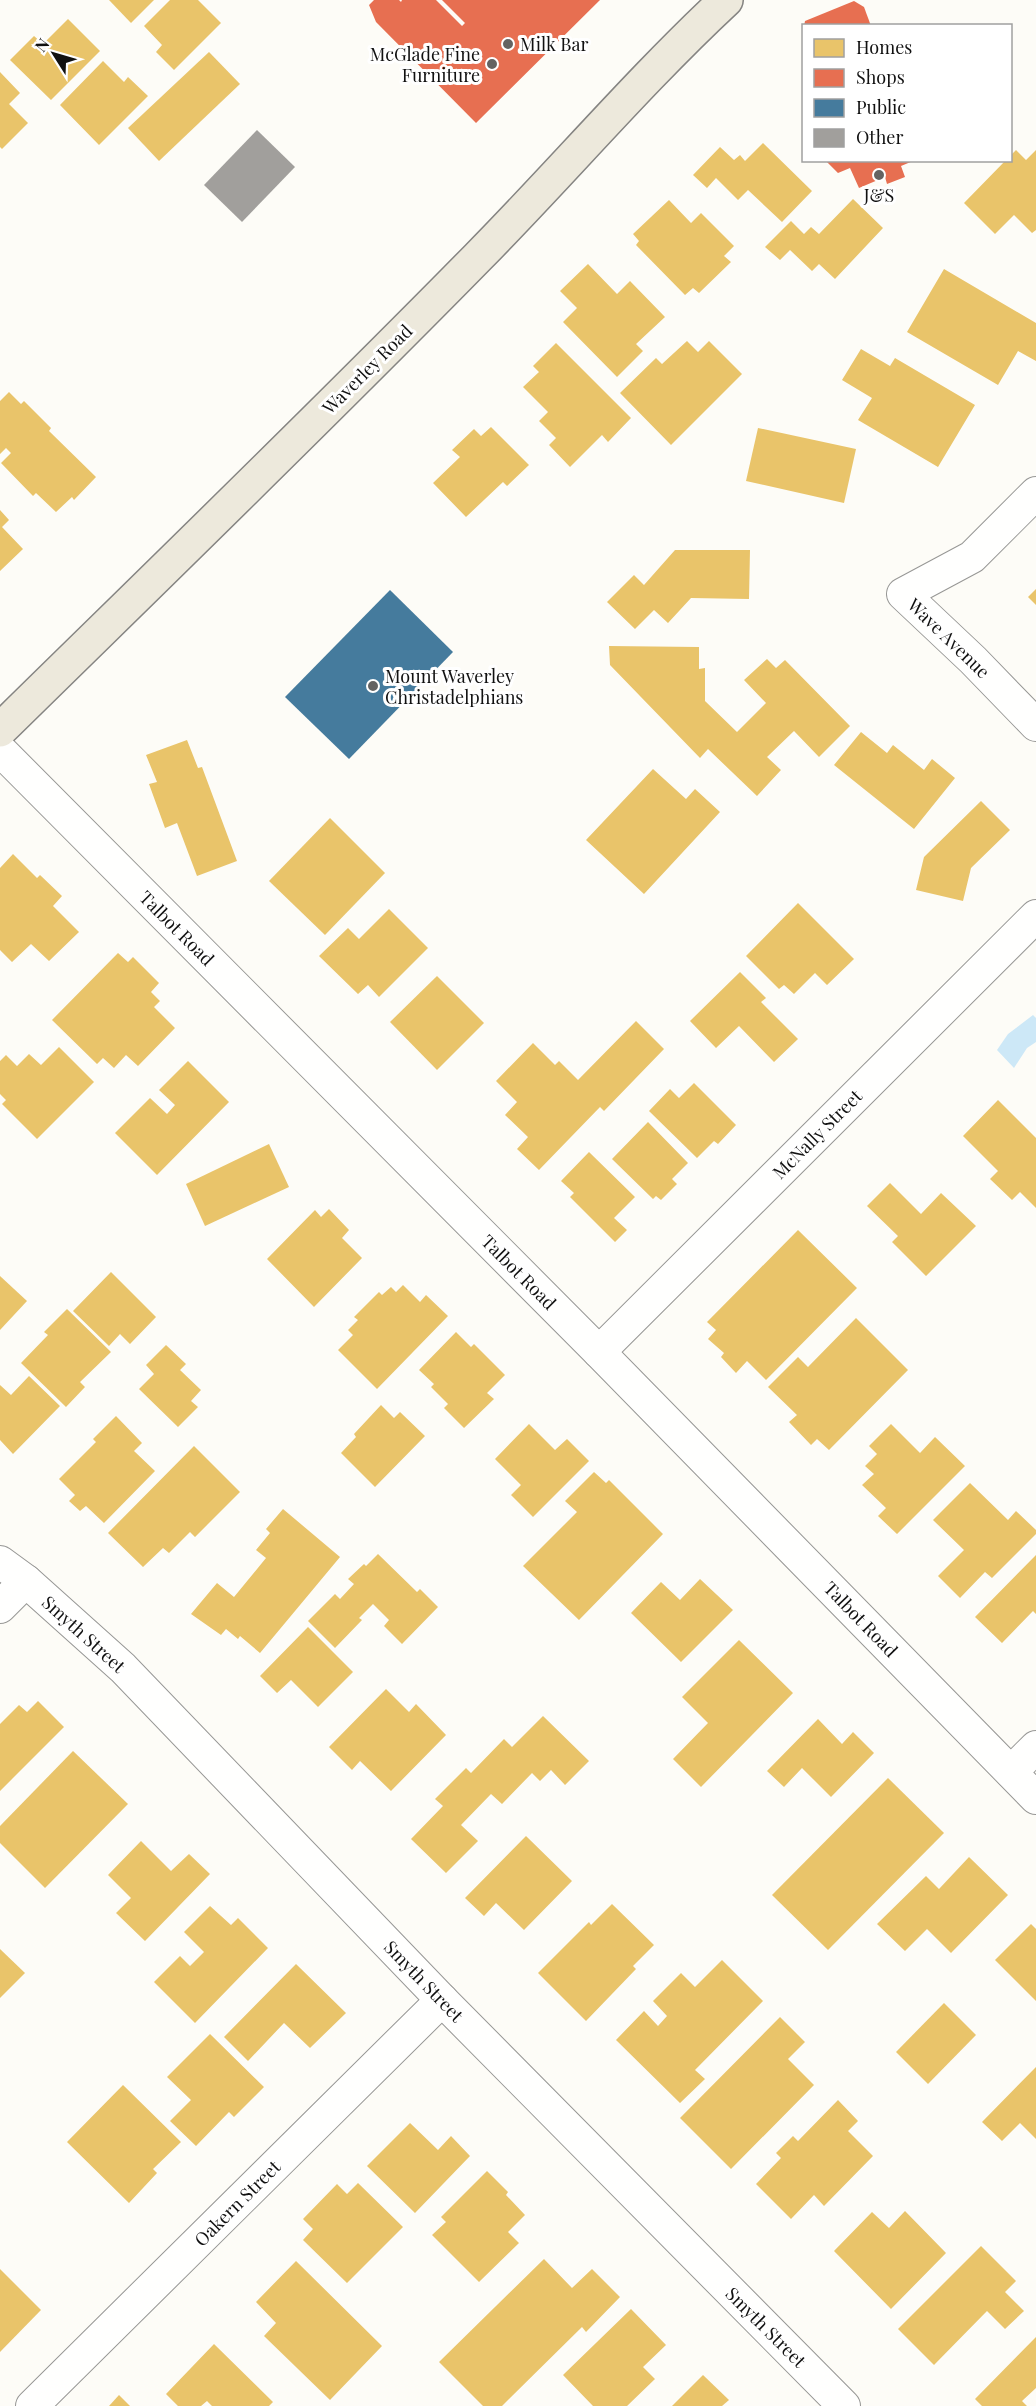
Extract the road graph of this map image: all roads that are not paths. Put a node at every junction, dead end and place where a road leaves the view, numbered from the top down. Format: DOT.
graph roads {
  1 [pos="709,0"];
  2 [pos="726,0"];
  3 [pos="687,36"];
  4 [pos="1036,493"];
  5 [pos="1036,725"];
  6 [pos="0,730"];
  7 [pos="0,750"];
  8 [pos="1036,916"];
  9 [pos="599,1352"];
  10 [pos="0,1562"];
  11 [pos="26,1581"];
  12 [pos="0,1607"];
  13 [pos="1036,1748"];
  14 [pos="1011,1772"];
  15 [pos="1036,1798"];
  16 [pos="441,2000"];
  17 [pos="32,2406"];
  18 [pos="844,2406"];
  1 -- 3 [label="main road"];
  2 -- 3 [label="main road, Waverley Road"];
  3 -- 6 [label="main road, Waverley Road"];
  4 -- 5 [label="street, Wave Avenue"];
  7 -- 9 [label="street, Talbot Road"];
  8 -- 9 [label="street, McNally Street"];
  9 -- 14 [label="street, Talbot Road"];
  10 -- 11 [label="street, Smyth Street"];
  11 -- 12 [label="street"];
  11 -- 16 [label="street, Smyth Street"];
  13 -- 14 [label="street"];
  14 -- 15 [label="street, Talbot Road"];
  16 -- 17 [label="street, Oakern Street"];
  16 -- 18 [label="street, Smyth Street"];
}
